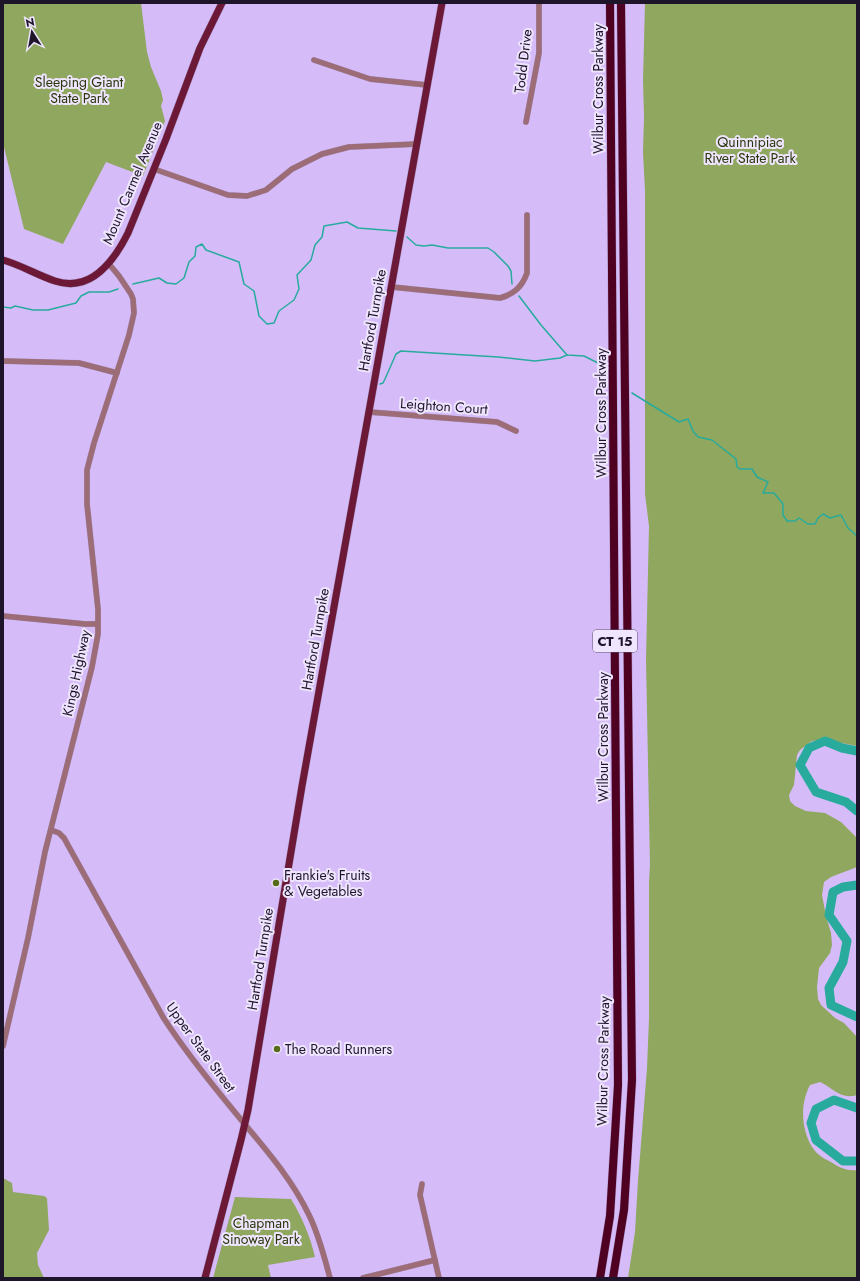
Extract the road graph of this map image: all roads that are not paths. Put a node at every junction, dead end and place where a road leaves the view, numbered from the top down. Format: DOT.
graph roads {
  1 [pos="222,3"];
  2 [pos="442,3"];
  3 [pos="539,3"];
  4 [pos="610,3"];
  5 [pos="621,3"];
  6 [pos="314,60"];
  7 [pos="427,85"];
  8 [pos="526,122"];
  9 [pos="417,144"];
  10 [pos="154,169"];
  11 [pos="527,214"];
  12 [pos="3,260"];
  13 [pos="109,264"];
  14 [pos="392,287"];
  15 [pos="3,361"];
  16 [pos="117,373"];
  17 [pos="369,412"];
  18 [pos="516,431"];
  19 [pos="3,616"];
  20 [pos="98,624"];
  21 [pos="51,830"];
  22 [pos="3,1046"];
  23 [pos="245,1124"];
  24 [pos="422,1184"];
  25 [pos="435,1260"];
  26 [pos="205,1278"];
  27 [pos="330,1278"];
  28 [pos="363,1278"];
  29 [pos="439,1278"];
  30 [pos="600,1278"];
  31 [pos="613,1278"];
  1 -- 10 [label="main road, Mount Carmel Avenue"];
  2 -- 7 [label="main road, Hartford Turnpike"];
  3 -- 8 [label="street, Todd Drive"];
  4 -- 30 [label="highway, Wilbur Cross Parkway / CT 15"];
  5 -- 31 [label="highway, Wilbur Cross Parkway / CT 15"];
  6 -- 7 [label="street"];
  7 -- 9 [label="main road, Hartford Turnpike"];
  9 -- 10 [label="street"];
  9 -- 14 [label="main road, Hartford Turnpike"];
  10 -- 13 [label="main road, Mount Carmel Avenue"];
  11 -- 14 [label="street"];
  12 -- 13 [label="main road, Mount Carmel Avenue"];
  13 -- 16 [label="street, Kings Highway"];
  14 -- 17 [label="main road, Hartford Turnpike"];
  15 -- 16 [label="street"];
  16 -- 20 [label="street, Kings Highway"];
  17 -- 18 [label="street, Leighton Court"];
  17 -- 23 [label="main road, Hartford Turnpike"];
  19 -- 20 [label="street"];
  20 -- 21 [label="street, Kings Highway"];
  21 -- 22 [label="street, Kings Highway"];
  21 -- 23 [label="street, Upper State Street"];
  23 -- 26 [label="main road, Hartford Turnpike"];
  23 -- 27 [label="street, Upper State Street"];
  24 -- 25 [label="street"];
  25 -- 28 [label="street"];
  25 -- 29 [label="street"];
}
